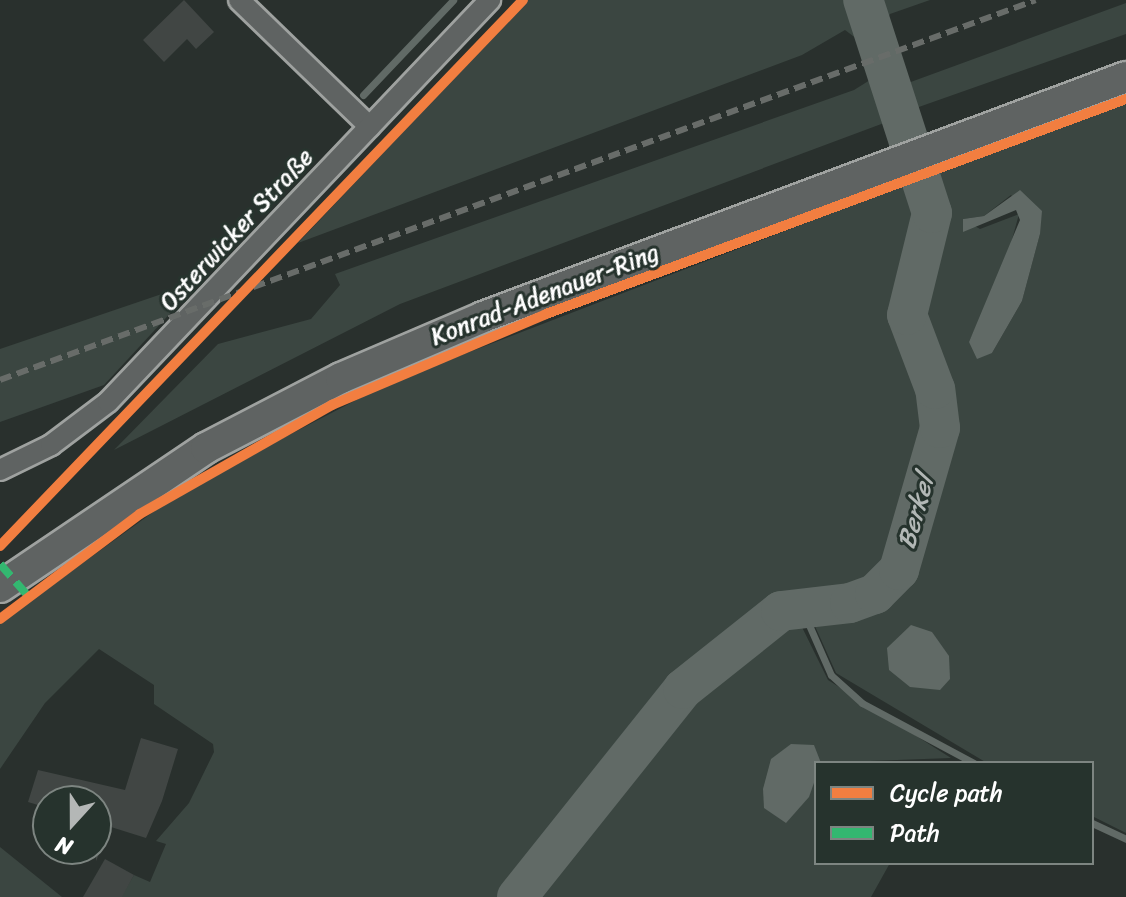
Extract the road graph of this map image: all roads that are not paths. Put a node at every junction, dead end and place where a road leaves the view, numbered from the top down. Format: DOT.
graph roads {
  1 [pos="239,0"];
  2 [pos="490,0"];
  3 [pos="1126,77"];
  4 [pos="370,127"];
  5 [pos="0,470"];
  6 [pos="0,587"];
  1 -- 4 [label="street"];
  2 -- 4 [label="street, Osterwicker Straße"];
  3 -- 6 [label="main road, Konrad-Adenauer-Ring"];
  4 -- 5 [label="street, Osterwicker Straße"];
}
